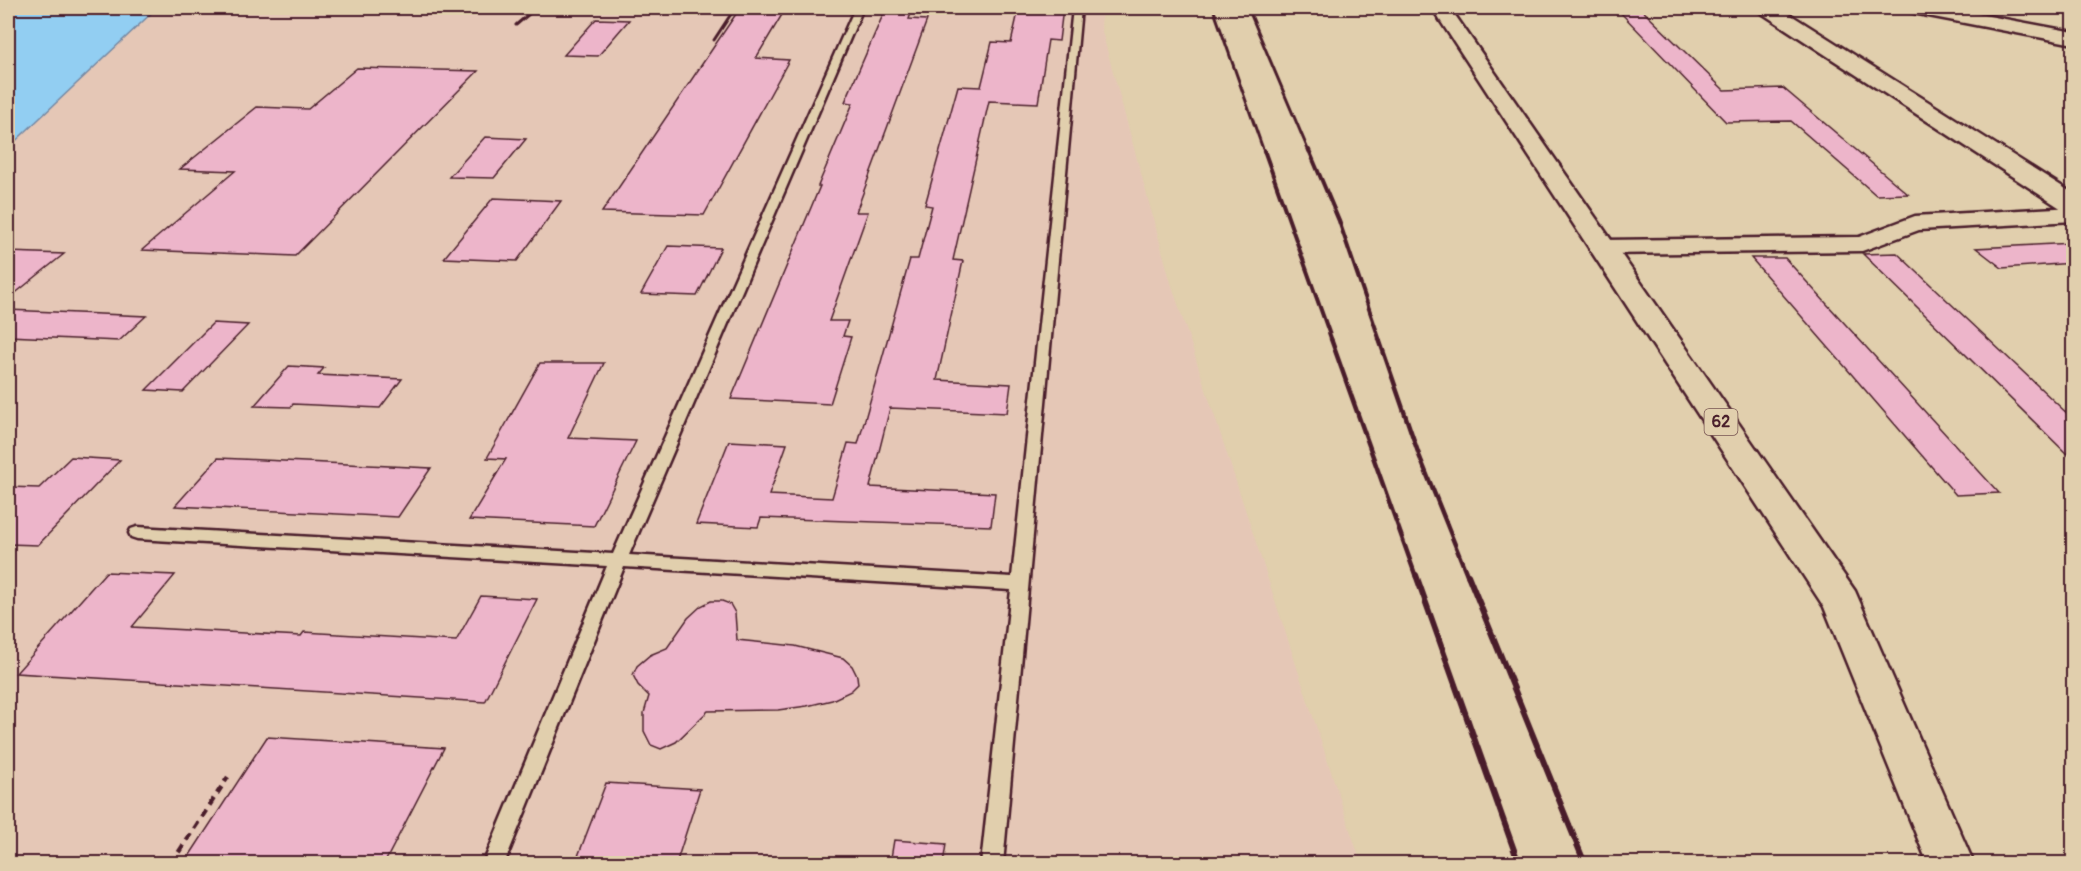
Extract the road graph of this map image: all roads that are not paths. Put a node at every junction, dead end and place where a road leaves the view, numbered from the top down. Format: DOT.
graph roads {
  1 [pos="859,8"];
  2 [pos="1077,8"];
  3 [pos="1441,8"];
  4 [pos="1767,8"];
  5 [pos="1918,8"];
  6 [pos="2073,38"];
  7 [pos="2073,206"];
  8 [pos="2073,214"];
  9 [pos="1604,247"];
  10 [pos="137,533"];
  11 [pos="618,561"];
  12 [pos="1020,584"];
  13 [pos="493,864"];
  14 [pos="992,864"];
  15 [pos="1951,864"];
  1 -- 11 [label="lane"];
  2 -- 12 [label="lane"];
  3 -- 9 [label="main road, 62"];
  4 -- 7 [label="main road"];
  5 -- 6 [label="main road"];
  8 -- 9 [label="street"];
  9 -- 15 [label="main road, 62"];
  10 -- 11 [label="lane"];
  11 -- 12 [label="lane"];
  11 -- 13 [label="lane"];
  12 -- 14 [label="lane"];
}
